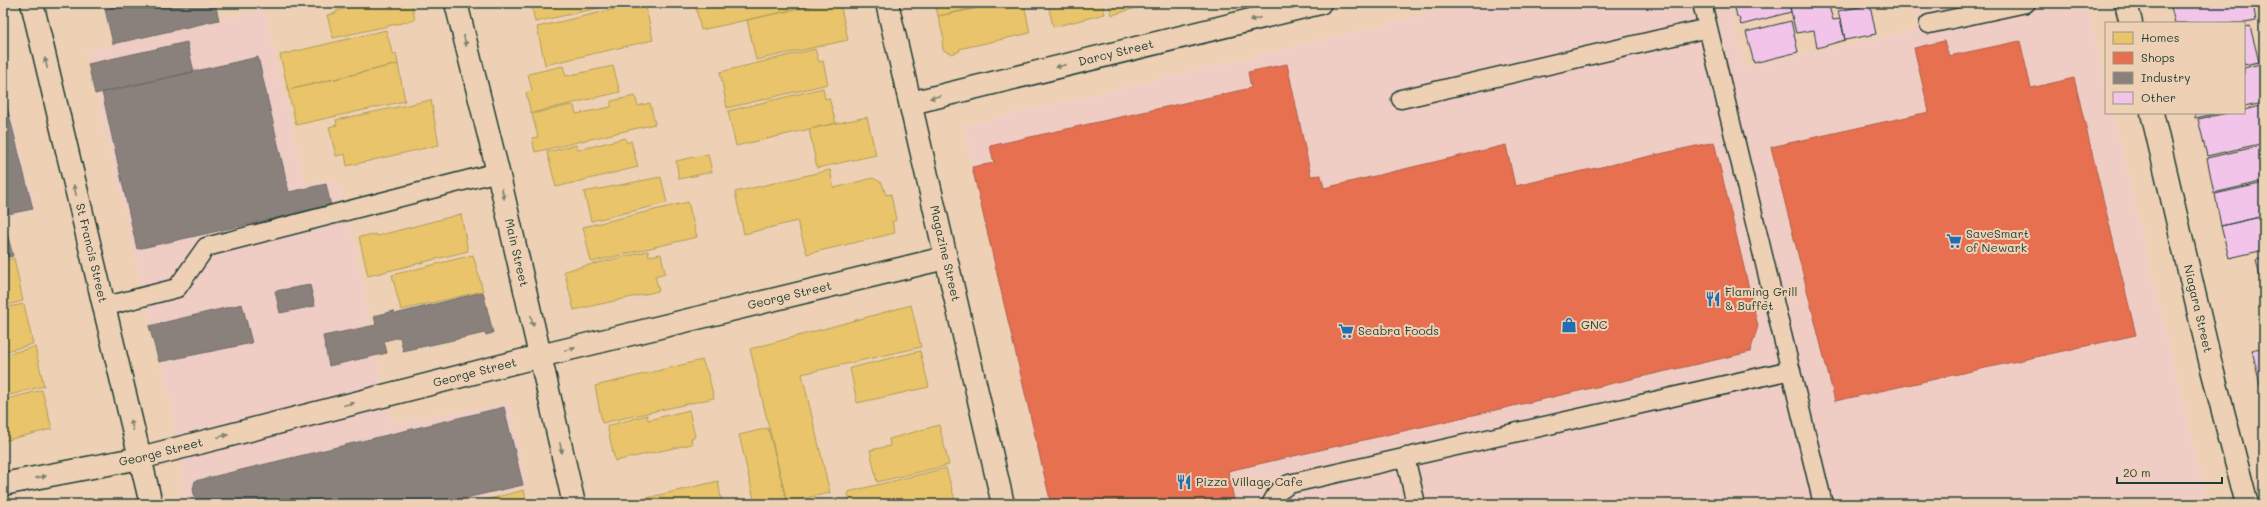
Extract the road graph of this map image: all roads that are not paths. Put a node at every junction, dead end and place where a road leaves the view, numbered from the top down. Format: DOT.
graph roads {
  1 [pos="32,3"];
  2 [pos="456,3"];
  3 [pos="887,3"];
  4 [pos="1320,3"];
  5 [pos="1702,3"];
  6 [pos="2026,3"];
  7 [pos="2126,3"];
  8 [pos="2131,22"];
  9 [pos="1929,24"];
  10 [pos="1708,28"];
  11 [pos="1401,99"];
  12 [pos="911,103"];
  13 [pos="2152,114"];
  14 [pos="498,172"];
  15 [pos="945,258"];
  16 [pos="102,307"];
  17 [pos="540,356"];
  18 [pos="1791,370"];
  19 [pos="1405,457"];
  20 [pos="140,458"];
  21 [pos="3,484"];
  22 [pos="150,504"];
  23 [pos="574,504"];
  24 [pos="1003,504"];
  25 [pos="1271,504"];
  26 [pos="1416,504"];
  27 [pos="1823,504"];
  28 [pos="2247,504"];
  16 -- 1 [label="street, St Francis Street, one-way"];
  2 -- 14 [label="street, Main Street, one-way"];
  3 -- 12 [label="street, Magazine Street"];
  4 -- 12 [label="street, Darcy Street, one-way"];
  5 -- 10 [label="lane"];
  6 -- 9 [label="lane"];
  7 -- 8 [label="street"];
  10 -- 11 [label="lane"];
  10 -- 18 [label="lane"];
  12 -- 15 [label="street, Magazine Street"];
  13 -- 28 [label="street, Niagara Street"];
  14 -- 16 [label="lane"];
  14 -- 17 [label="street, Main Street, one-way"];
  17 -- 15 [label="street, George Street, one-way"];
  15 -- 24 [label="street, Magazine Street"];
  20 -- 16 [label="street, St Francis Street, one-way"];
  20 -- 17 [label="street, George Street, one-way"];
  17 -- 23 [label="street, Main Street, one-way"];
  18 -- 19 [label="lane"];
  18 -- 27 [label="lane"];
  19 -- 25 [label="lane"];
  19 -- 26 [label="lane"];
  21 -- 20 [label="street, George Street, one-way"];
  20 -- 22 [label="street, St Francis Street"];
}
